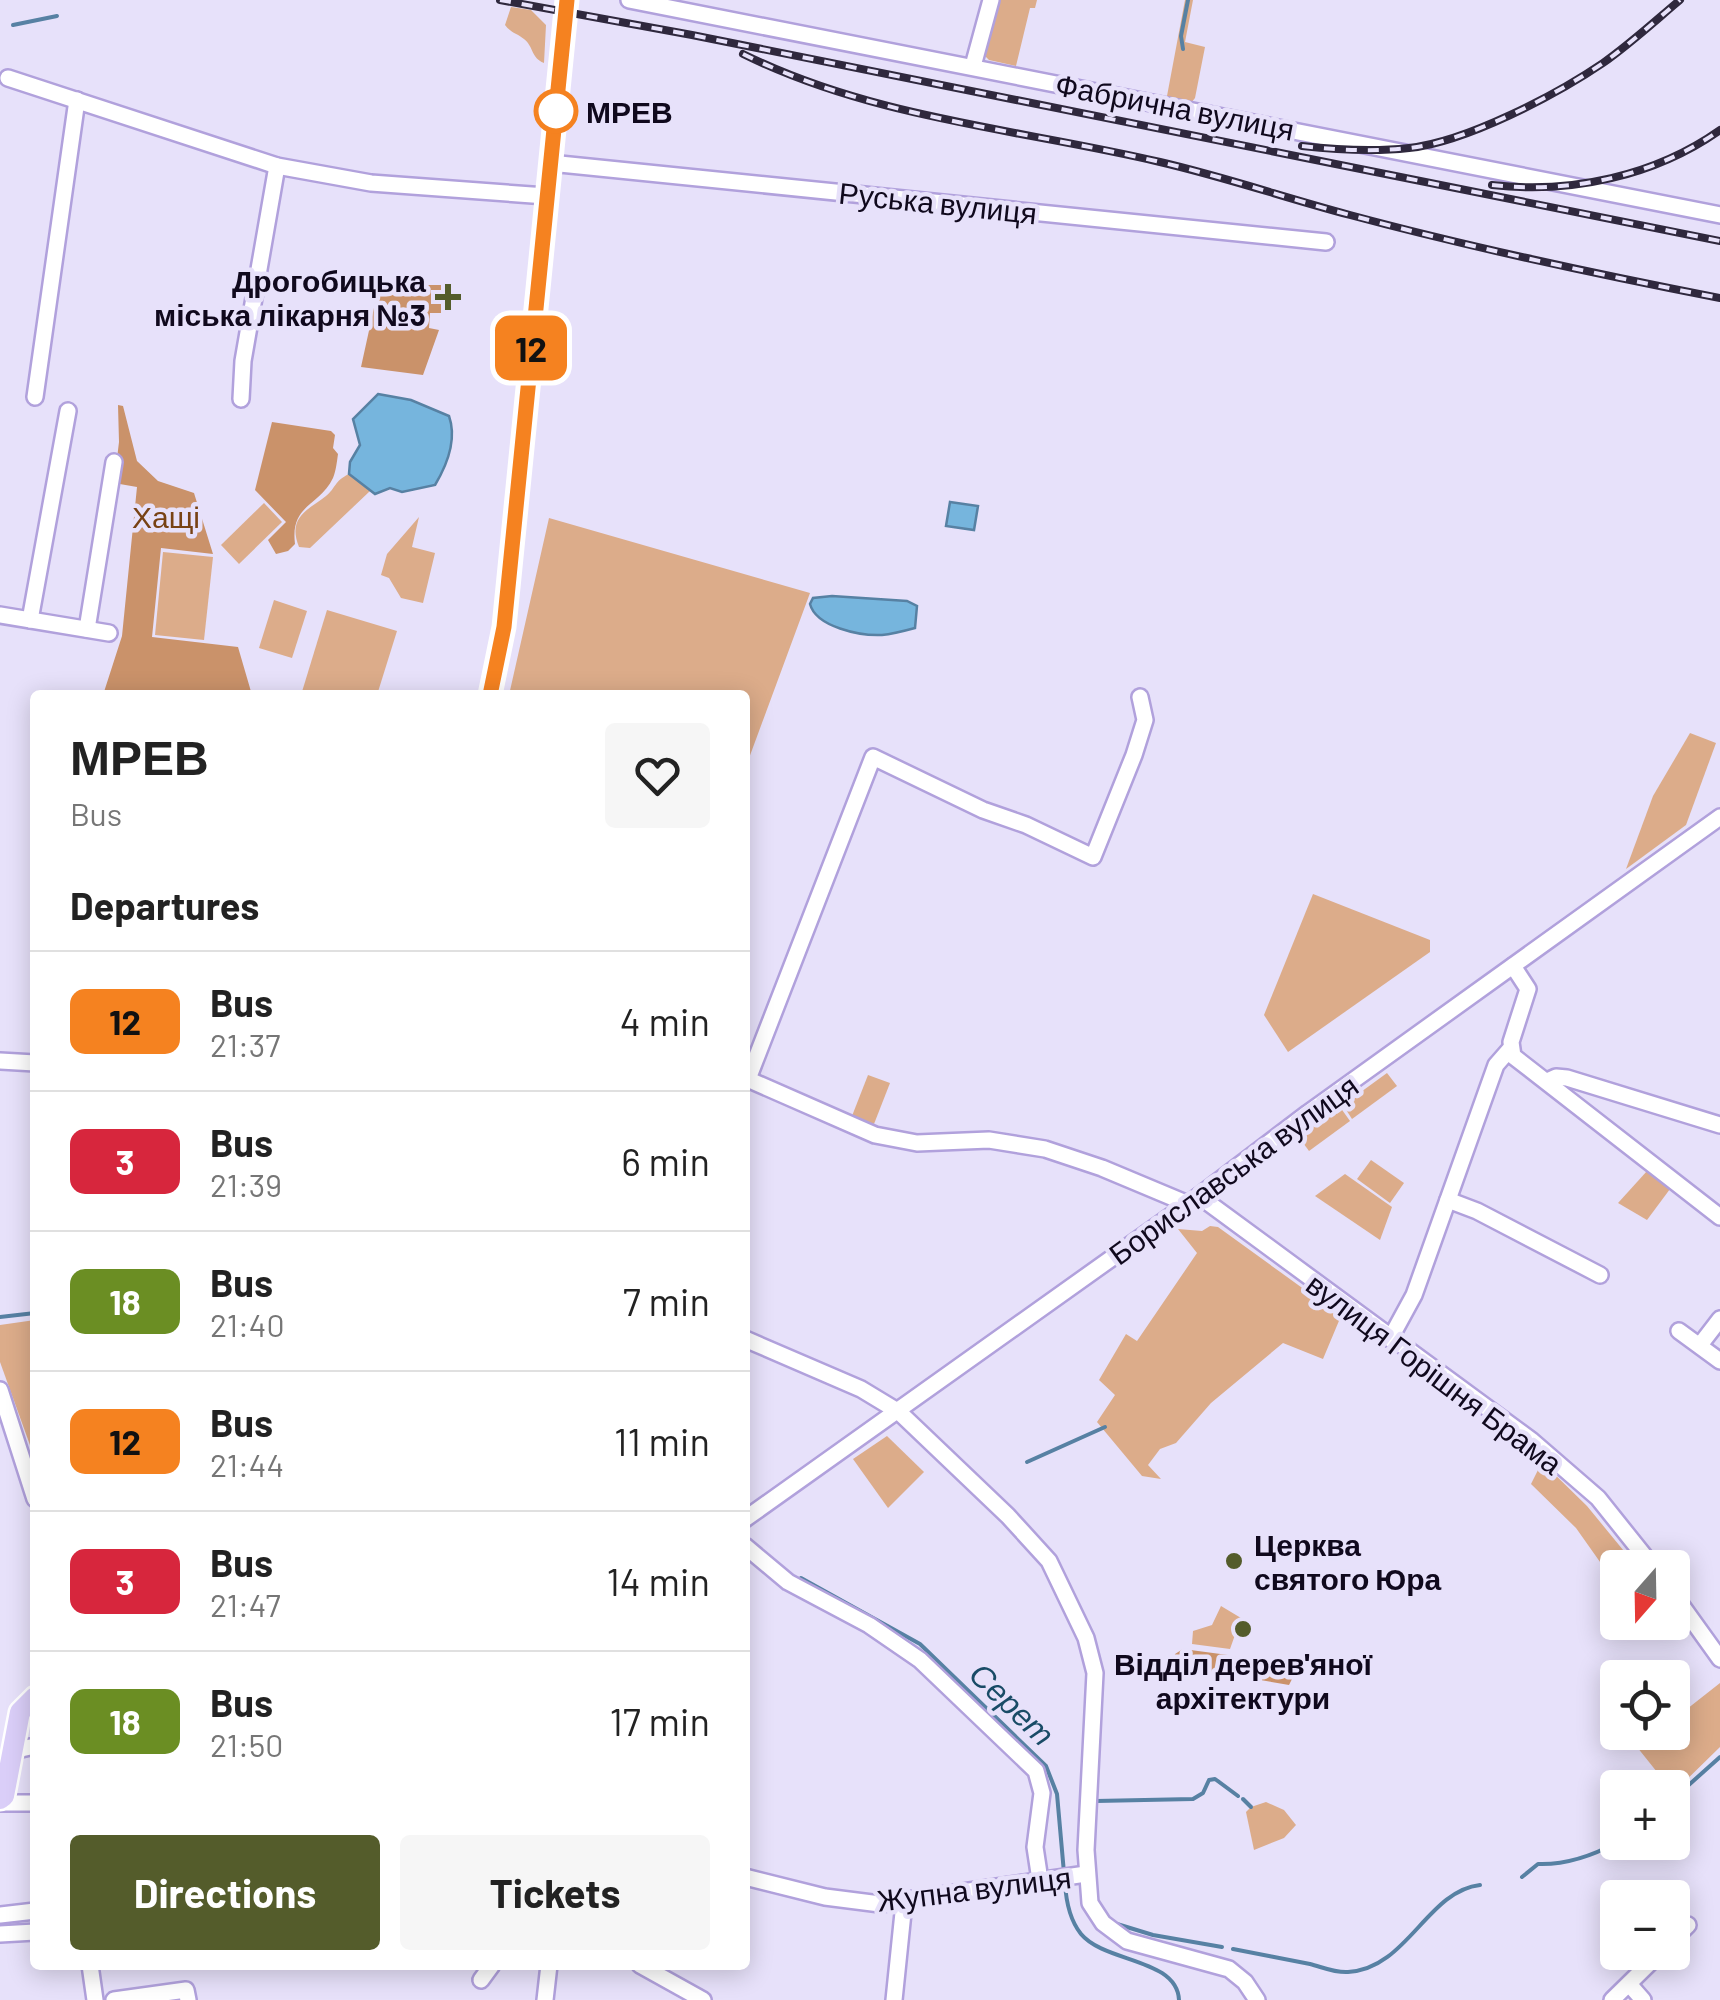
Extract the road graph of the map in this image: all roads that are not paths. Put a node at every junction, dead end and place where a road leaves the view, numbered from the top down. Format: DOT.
graph roads {
  1 [pos="567,0"];
  2 [pos="628,0"];
  3 [pos="991,0"];
  4 [pos="659,3"];
  5 [pos="973,66"];
  6 [pos="2,78"];
  7 [pos="76,100"];
  8 [pos="550,163"];
  9 [pos="277,166"];
  10 [pos="546,196"];
  11 [pos="1720,215"];
  12 [pos="1326,242"];
  13 [pos="35,397"];
  14 [pos="241,398"];
  15 [pos="68,411"];
  16 [pos="114,462"];
  17 [pos="0,615"];
  18 [pos="30,620"];
  19 [pos="87,629"];
  20 [pos="109,633"];
  21 [pos="491,690"];
  22 [pos="1140,696"];
  23 [pos="1720,817"];
  24 [pos="1512,966"];
  25 [pos="1510,1049"];
  26 [pos="0,1062"];
  27 [pos="30,1063"];
  28 [pos="750,1069"];
  29 [pos="750,1081"];
  30 [pos="1547,1081"];
  31 [pos="1720,1125"];
  32 [pos="1193,1200"];
  33 [pos="1448,1200"];
  34 [pos="1720,1217"];
  35 [pos="1600,1275"];
  36 [pos="1720,1318"];
  37 [pos="1680,1331"];
  38 [pos="1390,1339"];
  39 [pos="750,1341"];
  40 [pos="1700,1344"];
  41 [pos="1720,1361"];
  42 [pos="0,1390"];
  43 [pos="899,1412"];
  44 [pos="30,1483"];
  45 [pos="750,1516"];
  46 [pos="750,1550"];
  47 [pos="1640,1550"];
  48 [pos="1690,1617"];
  49 [pos="1720,1659"];
  50 [pos="30,1700"];
  51 [pos="30,1747"];
  52 [pos="12,1751"];
  53 [pos="0,1801"];
  54 [pos="30,1803"];
  55 [pos="1063,1877"];
  56 [pos="750,1878"];
  57 [pos="904,1903"];
  58 [pos="30,1912"];
  59 [pos="0,1915"];
  60 [pos="30,1932"];
  61 [pos="0,1934"];
  62 [pos="91,1970"];
  63 [pos="488,1970"];
  64 [pos="548,1970"];
  65 [pos="649,1970"];
  66 [pos="1643,1970"];
  67 [pos="481,1980"];
  68 [pos="1629,1984"];
  69 [pos="187,1995"];
  70 [pos="96,2000"];
  71 [pos="114,2000"];
  72 [pos="545,2000"];
  73 [pos="703,2000"];
  74 [pos="894,2000"];
  75 [pos="1257,2000"];
  76 [pos="1612,2000"];
  77 [pos="1644,2000"];
  1 -- 8 [label="main road"];
  2 -- 4 [label="street, Фабрична вулиця"];
  3 -- 5 [label="street"];
  4 -- 5 [label="street, Фабрична вулиця"];
  5 -- 11 [label="street, Фабрична вулиця"];
  6 -- 7 [label="street"];
  7 -- 9 [label="street"];
  7 -- 13 [label="street"];
  8 -- 10 [label="main road"];
  8 -- 12 [label="street, Руська вулиця"];
  9 -- 10 [label="street"];
  9 -- 14 [label="street"];
  10 -- 21 [label="main road"];
  15 -- 18 [label="street"];
  16 -- 19 [label="street"];
  17 -- 18 [label="street"];
  18 -- 19 [label="street"];
  19 -- 20 [label="street"];
  22 -- 28 [label="street"];
  23 -- 24 [label="street, Бориславська вулиця"];
  24 -- 25 [label="street"];
  24 -- 32 [label="street, Бориславська вулиця"];
  25 -- 30 [label="street"];
  25 -- 33 [label="street"];
  26 -- 27 [label="street"];
  29 -- 32 [label="street, вулиця Горішня Брама"];
  30 -- 31 [label="street"];
  30 -- 34 [label="street"];
  32 -- 38 [label="street, вулиця Горішня Брама"];
  32 -- 43 [label="street, Бориславська вулиця"];
  33 -- 35 [label="street"];
  33 -- 38 [label="street"];
  36 -- 40 [label="street"];
  37 -- 40 [label="street"];
  38 -- 47 [label="street, вулиця Горішня Брама"];
  39 -- 43 [label="street"];
  40 -- 41 [label="street"];
  42 -- 44 [label="street"];
  43 -- 45 [label="street, Бориславська вулиця"];
  43 -- 55 [label="street"];
  46 -- 55 [label="street"];
  48 -- 49 [label="street"];
  50 -- 52 [label="main road"];
  51 -- 52 [label="street"];
  52 -- 53 [label="main road"];
  53 -- 54 [label="street"];
  55 -- 57 [label="street, Жупна вулиця"];
  55 -- 75 [label="street"];
  56 -- 57 [label="street, Жупна вулиця"];
  57 -- 74 [label="street"];
  58 -- 59 [label="street"];
  60 -- 61 [label="street"];
  62 -- 70 [label="street"];
  63 -- 67 [label="street"];
  64 -- 72 [label="street"];
  65 -- 73 [label="street"];
  66 -- 68 [label="street"];
  68 -- 76 [label="street"];
  68 -- 77 [label="street"];
  69 -- 71 [label="street"];
}
